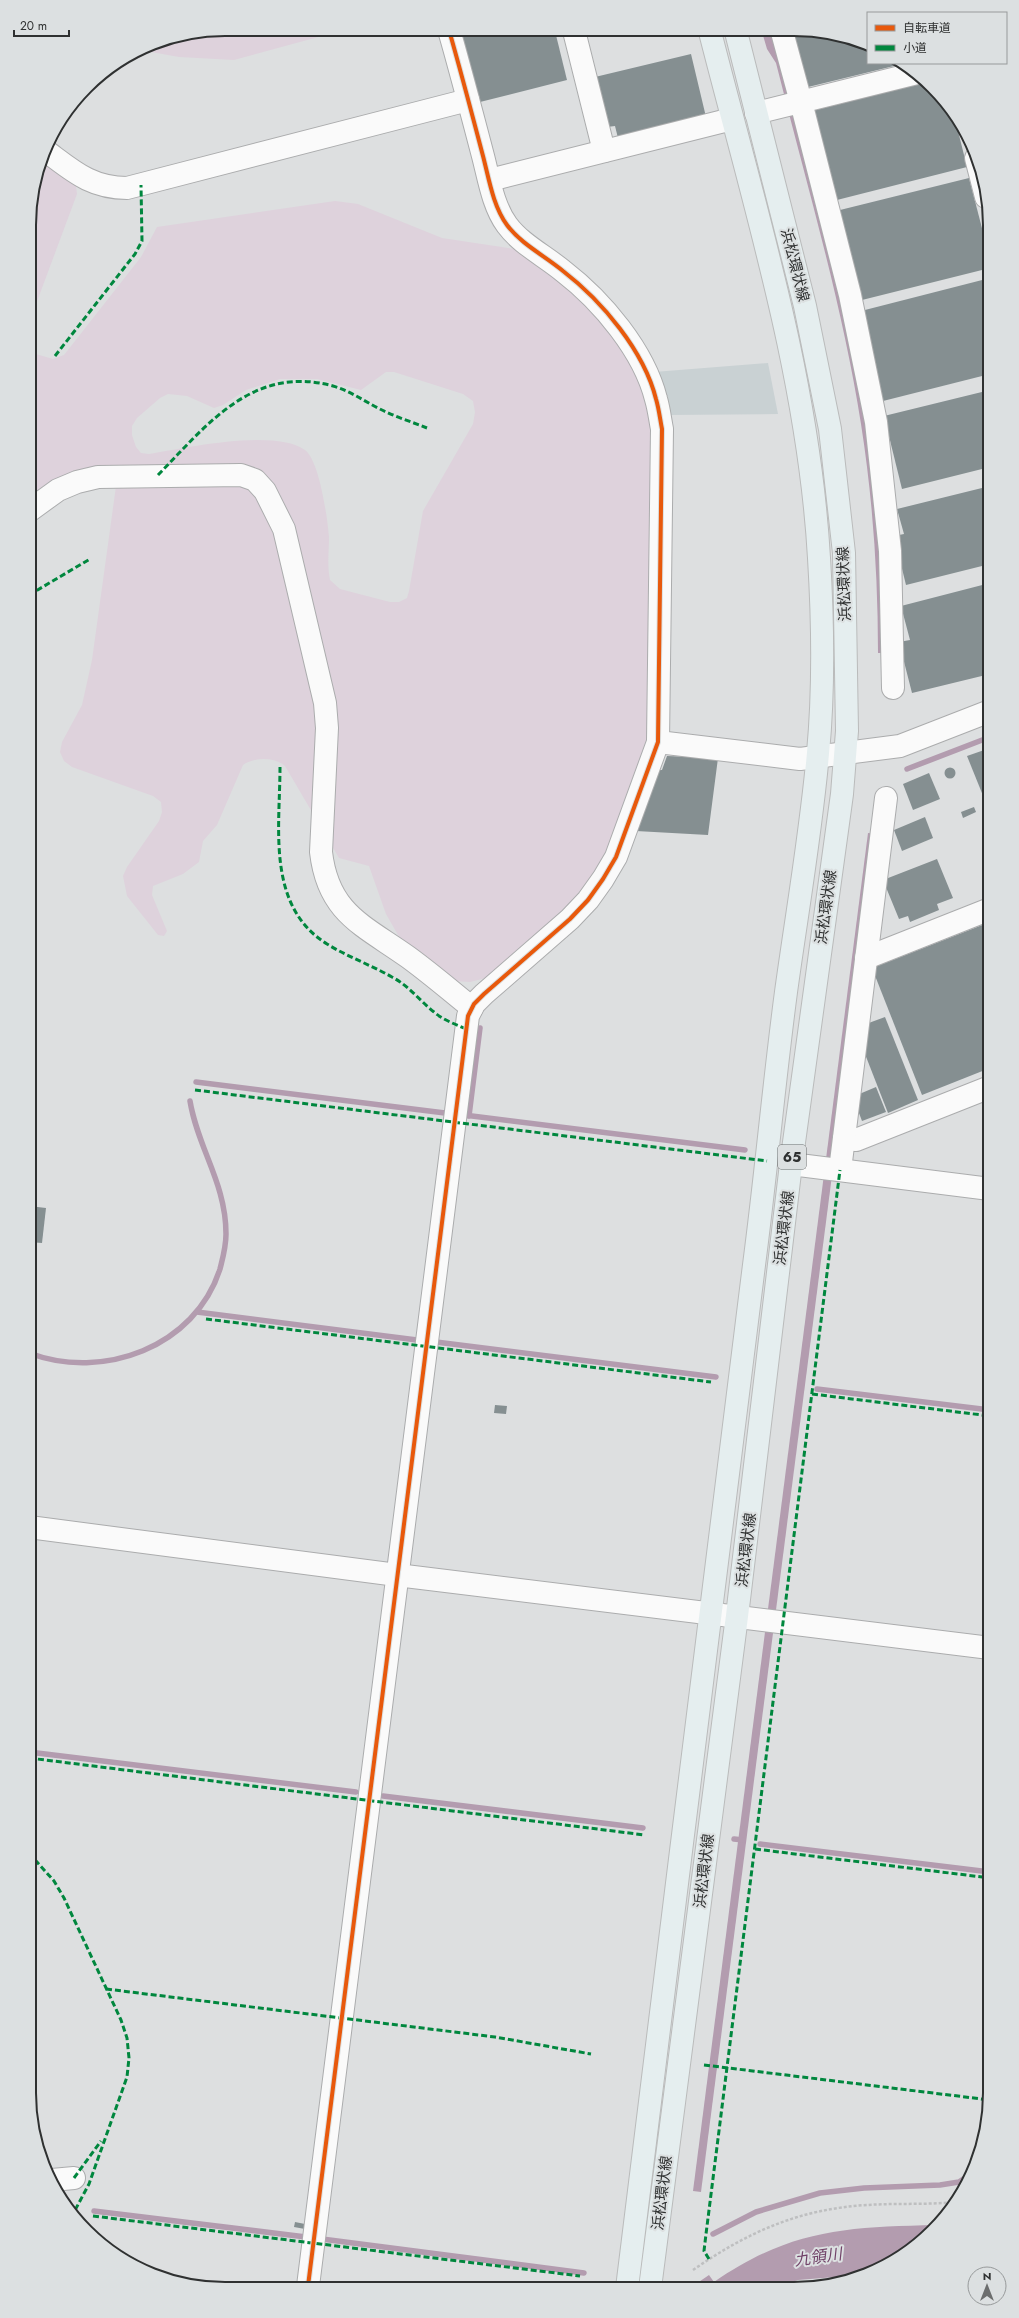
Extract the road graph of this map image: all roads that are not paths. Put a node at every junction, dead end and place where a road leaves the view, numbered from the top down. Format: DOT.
graph roads {
  1 [pos="451,36"];
  2 [pos="575,36"];
  3 [pos="711,36"];
  4 [pos="737,36"];
  5 [pos="783,36"];
  6 [pos="909,75"];
  7 [pos="468,100"];
  8 [pos="793,104"];
  9 [pos="756,113"];
  10 [pos="732,119"];
  11 [pos="604,151"];
  12 [pos="50,154"];
  13 [pos="490,180"];
  14 [pos="36,506"];
  15 [pos="893,688"];
  16 [pos="983,714"];
  17 [pos="658,742"];
  18 [pos="846,753"];
  19 [pos="818,757"];
  20 [pos="886,798"];
  21 [pos="983,912"];
  22 [pos="866,958"];
  23 [pos="472,1008"];
  24 [pos="983,1091"];
  25 [pos="844,1139"];
  26 [pos="791,1164"];
  27 [pos="838,1170"];
  28 [pos="983,1189"];
  29 [pos="36,1528"];
  30 [pos="397,1575"];
  31 [pos="709,1613"];
  32 [pos="737,1616"];
  33 [pos="983,1647"];
  34 [pos="74,2178"];
  35 [pos="58,2179"];
  36 [pos="309,2282"];
  37 [pos="627,2282"];
  38 [pos="651,2282"];
  1 -- 7 [label="street"];
  2 -- 11 [label="street"];
  3 -- 10 [label="main road, 浜松環状線 / 65"];
  4 -- 9 [label="main road, 浜松環状線 / 65"];
  5 -- 8 [label="street"];
  6 -- 8 [label="street"];
  7 -- 12 [label="street"];
  7 -- 13 [label="street"];
  8 -- 9 [label="street"];
  8 -- 15 [label="street"];
  9 -- 18 [label="main road, 浜松環状線 / 65"];
  10 -- 11 [label="street"];
  10 -- 19 [label="main road, 浜松環状線 / 65"];
  11 -- 13 [label="street"];
  13 -- 17 [label="street"];
  14 -- 23 [label="street"];
  16 -- 18 [label="street"];
  17 -- 19 [label="street"];
  17 -- 23 [label="street"];
  18 -- 19 [label="street"];
  18 -- 26 [label="main road, 浜松環状線 / 65"];
  19 -- 31 [label="main road, 浜松環状線 / 65"];
  20 -- 22 [label="street"];
  21 -- 22 [label="street"];
  22 -- 25 [label="street"];
  23 -- 30 [label="street"];
  24 -- 25 [label="street"];
  25 -- 27 [label="street"];
  26 -- 27 [label="street"];
  26 -- 32 [label="main road, 浜松環状線 / 65"];
  27 -- 28 [label="street"];
  29 -- 30 [label="street"];
  30 -- 31 [label="street"];
  30 -- 36 [label="street"];
  31 -- 32 [label="street"];
  31 -- 37 [label="main road, 浜松環状線 / 65"];
  32 -- 33 [label="street"];
  32 -- 38 [label="main road, 浜松環状線 / 65"];
  34 -- 35 [label="street"];
}
